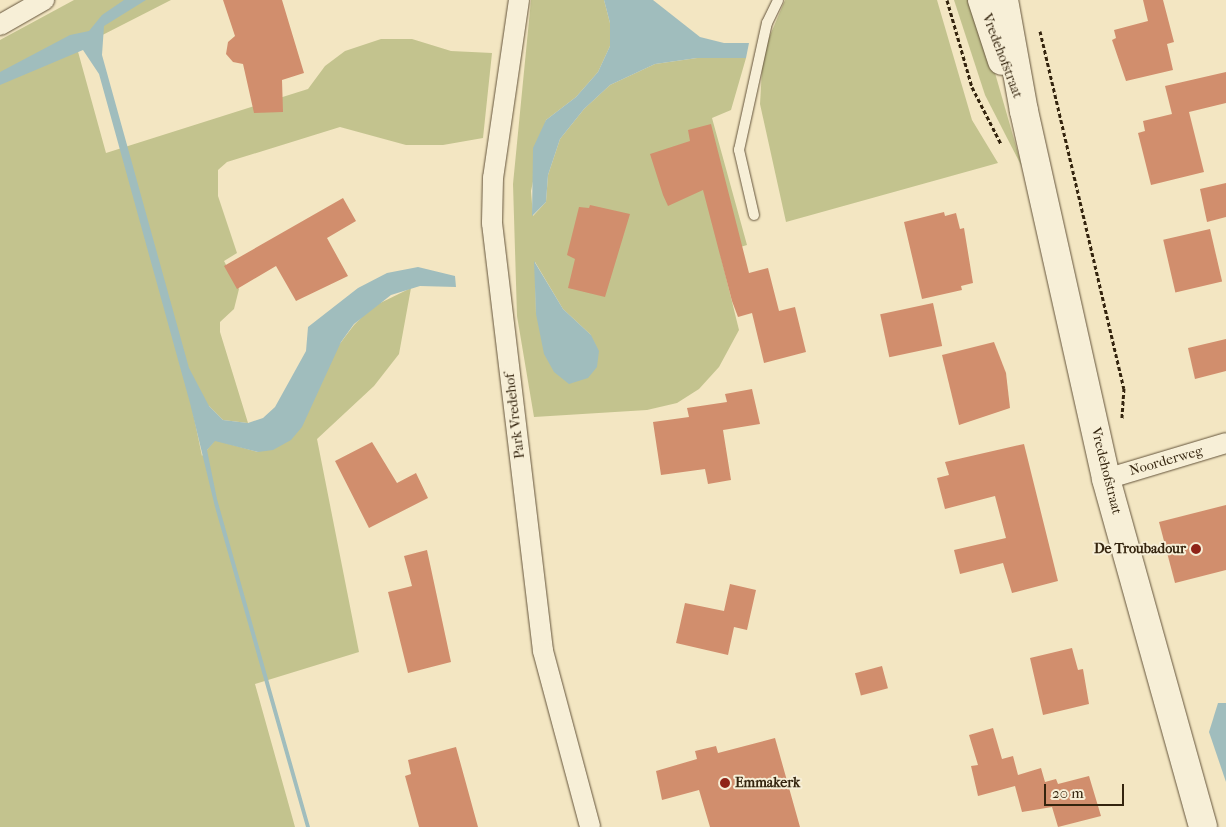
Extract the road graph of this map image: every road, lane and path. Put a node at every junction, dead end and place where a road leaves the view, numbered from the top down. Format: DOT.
graph roads {
  1 [pos="44,0"];
  2 [pos="519,0"];
  3 [pos="778,0"];
  4 [pos="982,0"];
  5 [pos="1004,0"];
  6 [pos="0,25"];
  7 [pos="1039,29"];
  8 [pos="1024,111"];
  9 [pos="754,215"];
  10 [pos="1122,423"];
  11 [pos="1226,443"];
  12 [pos="1106,479"];
  13 [pos="590,827"];
  14 [pos="1204,827"];
  1 -- 6 [label="street"];
  2 -- 13 [label="street, Park Vredehof"];
  3 -- 9 [label="lane"];
  4 -- 8 [label="main road, Vredehofstraat"];
  5 -- 8 [label="main road, Vredehofstraat"];
  7 -- 10 [label="path"];
  8 -- 12 [label="main road, Vredehofstraat"];
  11 -- 12 [label="street, Noorderweg"];
  12 -- 14 [label="main road, Vredehofstraat"];
}
